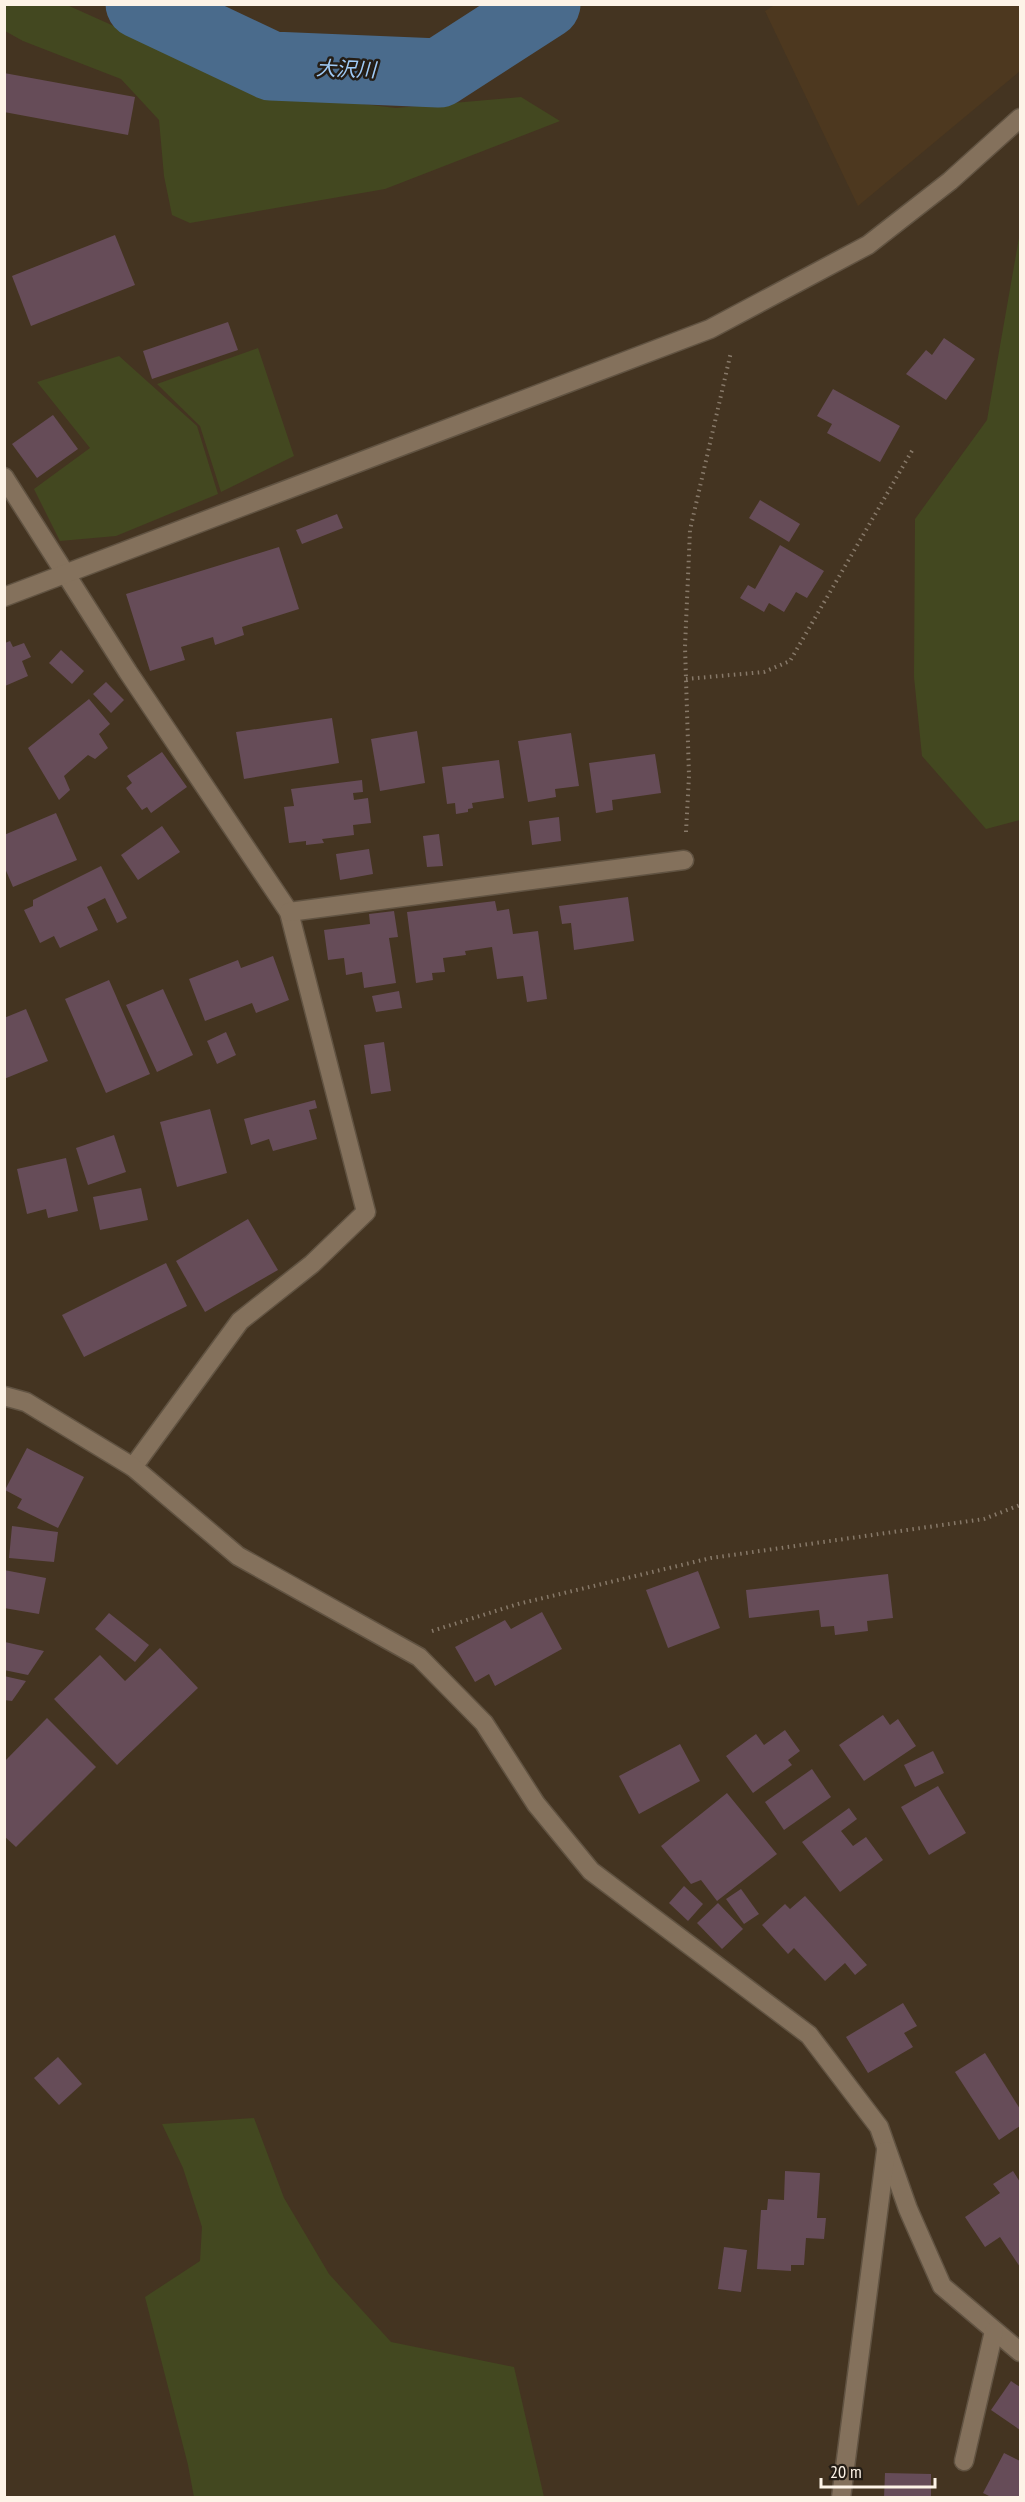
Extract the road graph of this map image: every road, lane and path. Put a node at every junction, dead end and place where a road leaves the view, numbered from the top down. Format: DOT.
graph roads {
  1 [pos="1020,118"];
  2 [pos="740,313"];
  3 [pos="913,449"];
  4 [pos="4,477"];
  5 [pos="66,574"];
  6 [pos="4,597"];
  7 [pos="686,679"];
  8 [pos="684,860"];
  9 [pos="289,912"];
  10 [pos="4,1396"];
  11 [pos="133,1467"];
  12 [pos="1020,1505"];
  13 [pos="394,1643"];
  14 [pos="887,2148"];
  15 [pos="994,2331"];
  16 [pos="1020,2352"];
  17 [pos="964,2462"];
  18 [pos="841,2498"];
  1 -- 2 [label="street"];
  2 -- 5 [label="street"];
  2 -- 7 [label="path"];
  3 -- 7 [label="path"];
  4 -- 5 [label="street"];
  5 -- 6 [label="street"];
  5 -- 9 [label="street"];
  7 -- 8 [label="path"];
  8 -- 9 [label="street"];
  9 -- 11 [label="street"];
  10 -- 11 [label="street"];
  11 -- 13 [label="street"];
  12 -- 13 [label="path"];
  13 -- 14 [label="street"];
  14 -- 15 [label="street"];
  14 -- 18 [label="street"];
  15 -- 16 [label="street"];
  15 -- 17 [label="street"];
}
